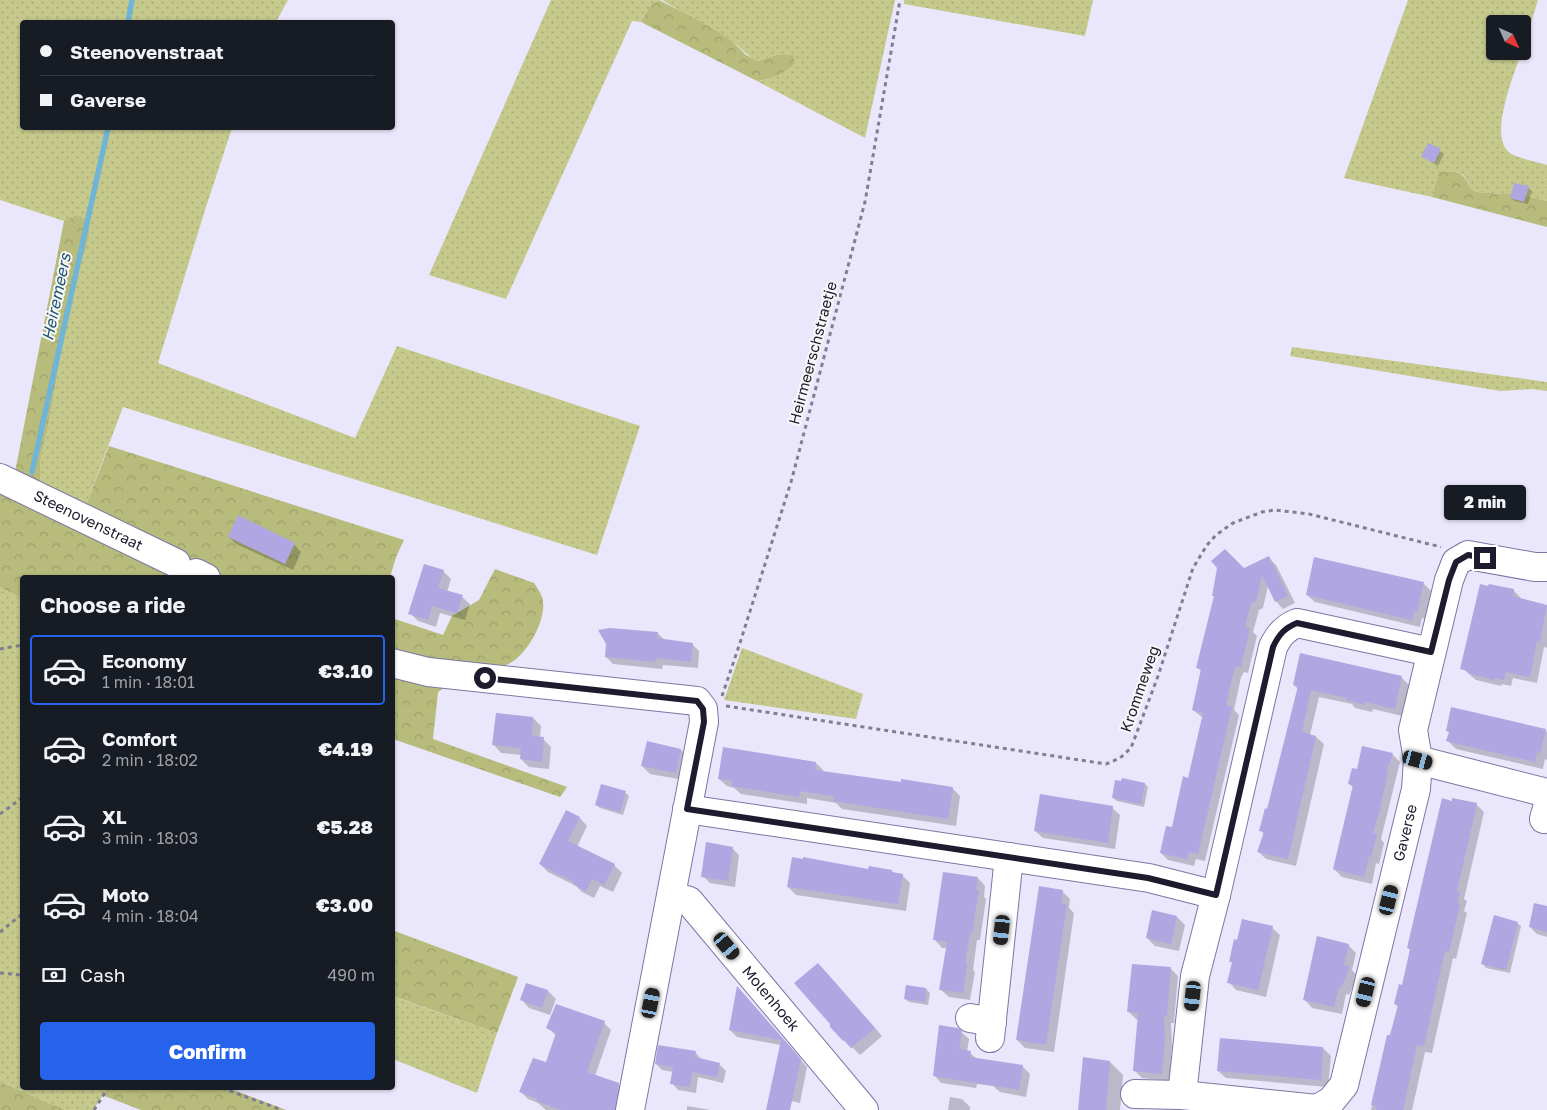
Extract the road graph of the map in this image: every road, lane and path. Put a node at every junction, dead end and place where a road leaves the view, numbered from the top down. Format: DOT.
graph roads {
  1 [pos="900,0"];
  2 [pos="0,478"];
  3 [pos="1468,555"];
  4 [pos="1547,567"];
  5 [pos="193,571"];
  6 [pos="20,645"];
  7 [pos="0,649"];
  8 [pos="1431,652"];
  9 [pos="395,665"];
  10 [pos="712,707"];
  11 [pos="1418,760"];
  12 [pos="20,799"];
  13 [pos="1546,807"];
  14 [pos="687,809"];
  15 [pos="0,814"];
  16 [pos="1009,857"];
  17 [pos="1216,895"];
  18 [pos="672,896"];
  19 [pos="20,916"];
  20 [pos="0,932"];
  21 [pos="0,974"];
  22 [pos="20,975"];
  23 [pos="984,1026"];
  24 [pos="107,1090"];
  25 [pos="227,1090"];
  26 [pos="1135,1094"];
  27 [pos="1182,1095"];
  28 [pos="94,1110"];
  29 [pos="282,1110"];
  30 [pos="630,1110"];
  31 [pos="864,1110"];
  1 -- 10 [label="path, Heirmeerschstraetje"];
  2 -- 5 [label="street, Steenovenstraat"];
  3 -- 4 [label="street"];
  3 -- 8 [label="street, Gaverse"];
  3 -- 10 [label="path, Krommeweg"];
  6 -- 7 [label="path"];
  8 -- 11 [label="street, Gaverse"];
  8 -- 17 [label="street"];
  9 -- 10 [label="street"];
  10 -- 14 [label="street"];
  11 -- 13 [label="street"];
  11 -- 27 [label="street, Gaverse"];
  12 -- 15 [label="path"];
  14 -- 16 [label="street"];
  14 -- 18 [label="street"];
  16 -- 17 [label="street"];
  16 -- 23 [label="street"];
  17 -- 27 [label="street"];
  18 -- 30 [label="street"];
  18 -- 31 [label="street, Molenhoek"];
  19 -- 20 [label="path"];
  21 -- 22 [label="path"];
  24 -- 28 [label="path"];
  25 -- 29 [label="path"];
  26 -- 27 [label="street, Gaverse"];
}
